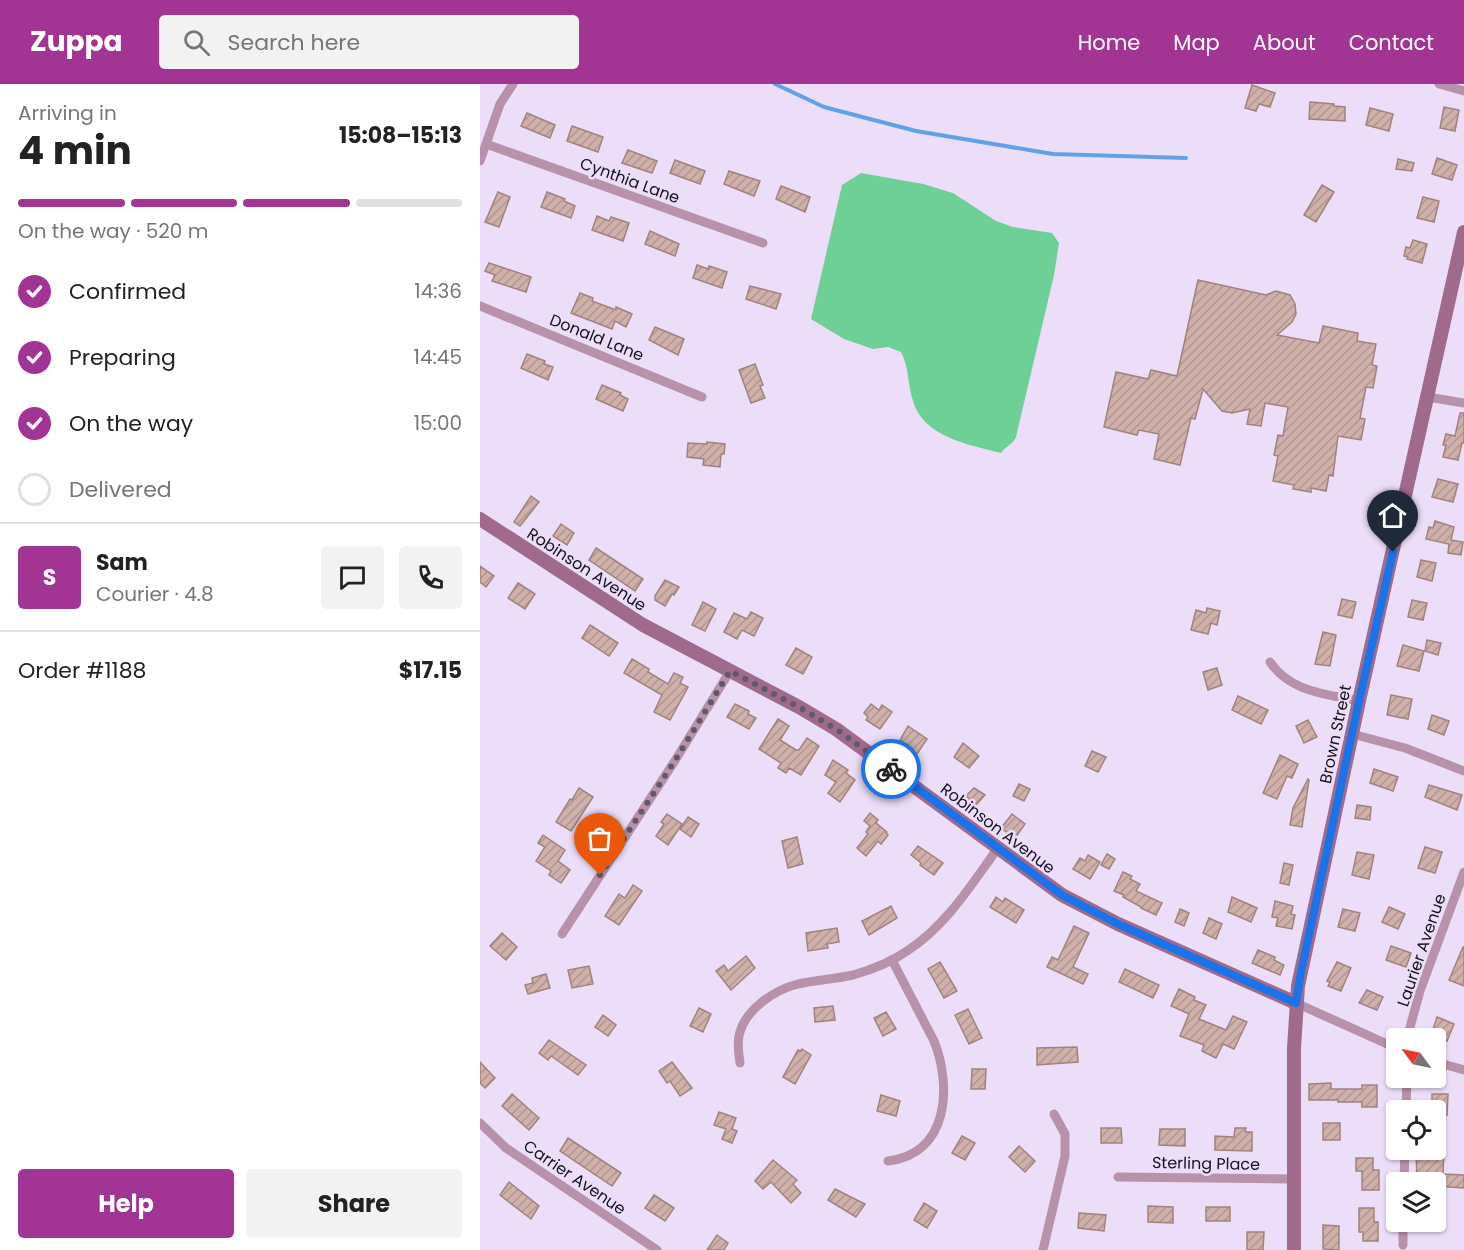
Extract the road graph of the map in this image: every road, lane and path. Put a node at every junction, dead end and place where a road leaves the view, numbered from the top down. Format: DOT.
graph roads {
  1 [pos="513,84"];
  2 [pos="1438,84"];
  3 [pos="1464,91"];
  4 [pos="486,144"];
  5 [pos="480,161"];
  6 [pos="1464,232"];
  7 [pos="763,243"];
  8 [pos="1461,259"];
  9 [pos="480,306"];
  10 [pos="702,397"];
  11 [pos="1428,397"];
  12 [pos="1464,403"];
  13 [pos="480,519"];
  14 [pos="1270,662"];
  15 [pos="730,671"];
  16 [pos="1359,701"];
  17 [pos="1352,734"];
  18 [pos="1464,771"];
  19 [pos="998,848"];
  20 [pos="1464,872"];
  21 [pos="562,934"];
  22 [pos="892,960"];
  23 [pos="1296,1003"];
  24 [pos="1410,1028"];
  25 [pos="1386,1044"];
  26 [pos="740,1063"];
  27 [pos="1446,1065"];
  28 [pos="1464,1070"];
  29 [pos="1054,1114"];
  30 [pos="480,1123"];
  31 [pos="888,1161"];
  32 [pos="1118,1177"];
  33 [pos="1294,1179"];
  34 [pos="1403,1232"];
  35 [pos="1403,1245"];
  36 [pos="657,1250"];
  37 [pos="1043,1250"];
  38 [pos="1294,1250"];
  1 -- 4 [label="street"];
  2 -- 3 [label="street"];
  4 -- 5 [label="street"];
  4 -- 7 [label="street, Cynthia Lane"];
  6 -- 8 [label="street, Brown Street"];
  8 -- 11 [label="street, Brown Street"];
  9 -- 10 [label="street, Donald Lane"];
  11 -- 12 [label="street"];
  11 -- 16 [label="street, Brown Street"];
  13 -- 15 [label="street, Robinson Avenue"];
  14 -- 16 [label="street"];
  15 -- 19 [label="street, Robinson Avenue"];
  15 -- 21 [label="street"];
  16 -- 17 [label="street, Brown Street"];
  17 -- 18 [label="street"];
  17 -- 23 [label="street, Brown Street"];
  19 -- 22 [label="street"];
  19 -- 23 [label="street, Robinson Avenue"];
  20 -- 24 [label="street, Laurier Avenue"];
  22 -- 26 [label="street"];
  22 -- 31 [label="street"];
  23 -- 25 [label="street, Robinson Avenue"];
  23 -- 33 [label="street, Brown Street"];
  27 -- 28 [label="street"];
  29 -- 37 [label="street"];
  30 -- 36 [label="street, Carrier Avenue"];
  32 -- 33 [label="street, Sterling Place"];
  33 -- 38 [label="street, Brown Street"];
  34 -- 35 [label="street"];
}
